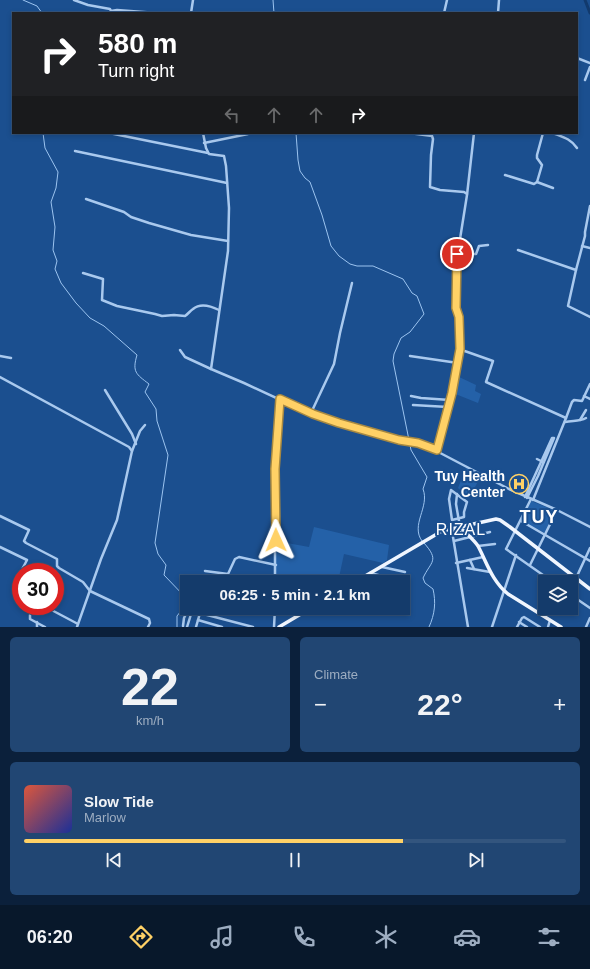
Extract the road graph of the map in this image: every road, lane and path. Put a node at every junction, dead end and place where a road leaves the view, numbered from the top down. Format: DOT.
graph roads {
  1 [pos="74,0"];
  2 [pos="193,0"];
  3 [pos="446,0"];
  4 [pos="499,0"];
  5 [pos="111,12"];
  6 [pos="143,12"];
  7 [pos="191,12"];
  8 [pos="444,12"];
  9 [pos="498,12"];
  10 [pos="578,58"];
  11 [pos="590,63"];
  12 [pos="590,67"];
  13 [pos="585,80"];
  14 [pos="114,134"];
  15 [pos="130,134"];
  16 [pos="203,134"];
  17 [pos="248,134"];
  18 [pos="417,134"];
  19 [pos="474,134"];
  20 [pos="543,134"];
  21 [pos="556,134"];
  22 [pos="131,137"];
  23 [pos="204,143"];
  24 [pos="578,148"];
  25 [pos="75,151"];
  26 [pos="209,154"];
  27 [pos="505,175"];
  28 [pos="536,182"];
  29 [pos="227,183"];
  30 [pos="553,188"];
  31 [pos="467,195"];
  32 [pos="86,199"];
  33 [pos="590,206"];
  34 [pos="228,241"];
  35 [pos="488,245"];
  36 [pos="582,246"];
  37 [pos="590,248"];
  38 [pos="518,250"];
  39 [pos="457,254"];
  40 [pos="576,270"];
  41 [pos="83,273"];
  42 [pos="352,283"];
  43 [pos="219,310"];
  44 [pos="590,317"];
  45 [pos="460,349"];
  46 [pos="180,350"];
  47 [pos="0,356"];
  48 [pos="410,356"];
  49 [pos="11,358"];
  50 [pos="458,363"];
  51 [pos="211,369"];
  52 [pos="0,377"];
  53 [pos="590,384"];
  54 [pos="105,390"];
  55 [pos="411,396"];
  56 [pos="584,396"];
  57 [pos="280,399"];
  58 [pos="590,399"];
  59 [pos="450,400"];
  60 [pos="413,405"];
  61 [pos="448,407"];
  62 [pos="586,410"];
  63 [pos="311,414"];
  64 [pos="566,418"];
  65 [pos="586,418"];
  66 [pos="580,421"];
  67 [pos="564,422"];
  68 [pos="145,425"];
  69 [pos="136,444"];
  70 [pos="437,450"];
  71 [pos="132,451"];
  72 [pos="537,459"];
  73 [pos="543,462"];
  74 [pos="457,494"];
  75 [pos="526,497"];
  76 [pos="532,500"];
  77 [pos="557,510"];
  78 [pos="0,516"];
  79 [pos="459,518"];
  80 [pos="521,522"];
  81 [pos="590,527"];
  82 [pos="461,529"];
  83 [pos="450,530"];
  84 [pos="515,531"];
  85 [pos="490,532"];
  86 [pos="545,535"];
  87 [pos="469,536"];
  88 [pos="454,541"];
  89 [pos="495,544"];
  90 [pos="478,546"];
  91 [pos="0,547"];
  92 [pos="590,548"];
  93 [pos="538,549"];
  94 [pos="516,555"];
  95 [pos="483,557"];
  96 [pos="585,558"];
  97 [pos="470,560"];
  98 [pos="590,561"];
  99 [pos="25,563"];
  100 [pos="456,563"];
  101 [pos="276,565"];
  102 [pos="530,565"];
  103 [pos="381,566"];
  104 [pos="467,568"];
  105 [pos="474,570"];
  106 [pos="205,571"];
  107 [pos="405,572"];
  108 [pos="490,572"];
  109 [pos="370,573"];
  110 [pos="275,575"];
  111 [pos="367,575"];
  112 [pos="379,575"];
  113 [pos="544,575"];
  114 [pos="571,575"];
  115 [pos="578,575"];
  116 [pos="578,581"];
  117 [pos="590,590"];
  118 [pos="90,591"];
  119 [pos="504,591"];
  120 [pos="578,600"];
  121 [pos="590,608"];
  122 [pos="31,615"];
  123 [pos="59,615"];
  124 [pos="185,615"];
  125 [pos="191,615"];
  126 [pos="200,615"];
  127 [pos="204,615"];
  128 [pos="275,615"];
  129 [pos="299,615"];
  130 [pos="590,618"];
  131 [pos="198,620"];
  132 [pos="550,620"];
  133 [pos="37,622"];
  134 [pos="519,622"];
  135 [pos="589,623"];
  136 [pos="77,626"];
  137 [pos="183,626"];
  138 [pos="37,627"];
  139 [pos="45,627"];
  140 [pos="148,627"];
  141 [pos="187,627"];
  142 [pos="196,627"];
  143 [pos="222,627"];
  144 [pos="252,627"];
  145 [pos="274,627"];
  146 [pos="279,627"];
  147 [pos="468,627"];
  148 [pos="492,627"];
  149 [pos="517,627"];
  150 [pos="527,627"];
  151 [pos="540,627"];
  152 [pos="548,627"];
  153 [pos="561,627"];
  154 [pos="586,627"];
  1 -- 5 [label="street"];
  2 -- 7 [label="street"];
  3 -- 8 [label="street"];
  4 -- 9 [label="street"];
  5 -- 6 [label="street"];
  10 -- 11 [label="street"];
  12 -- 13 [label="street"];
  14 -- 22 [label="street"];
  15 -- 22 [label="street"];
  16 -- 23 [label="street"];
  17 -- 23 [label="street"];
  18 -- 31 [label="street"];
  19 -- 31 [label="street"];
  20 -- 28 [label="street"];
  21 -- 24 [label="street"];
  22 -- 26 [label="street"];
  23 -- 26 [label="street"];
  25 -- 29 [label="street"];
  26 -- 29 [label="street"];
  27 -- 28 [label="street"];
  28 -- 30 [label="street"];
  29 -- 34 [label="street"];
  31 -- 39 [label="street"];
  32 -- 34 [label="street"];
  33 -- 36 [label="street"];
  34 -- 43 [label="street"];
  35 -- 39 [label="street"];
  36 -- 37 [label="street"];
  36 -- 40 [label="street"];
  38 -- 40 [label="street"];
  39 -- 45 [label="street"];
  40 -- 44 [label="street"];
  41 -- 43 [label="street"];
  42 -- 63 [label="street"];
  43 -- 51 [label="street"];
  45 -- 50 [label="street"];
  45 -- 64 [label="street"];
  46 -- 51 [label="street"];
  47 -- 49 [label="street"];
  48 -- 50 [label="street"];
  50 -- 59 [label="street"];
  51 -- 57 [label="street"];
  52 -- 71 [label="street"];
  53 -- 56 [label="street"];
  54 -- 69 [label="street"];
  55 -- 59 [label="street"];
  56 -- 58 [label="street"];
  56 -- 64 [label="street"];
  57 -- 63 [label="street"];
  57 -- 101 [label="street"];
  59 -- 61 [label="street"];
  60 -- 61 [label="street"];
  61 -- 70 [label="street"];
  62 -- 66 [label="street"];
  63 -- 70 [label="street"];
  64 -- 67 [label="street"];
  65 -- 66 [label="street"];
  66 -- 67 [label="street"];
  67 -- 76 [label="street"];
  68 -- 69 [label="street"];
  69 -- 71 [label="street"];
  70 -- 75 [label="street"];
  71 -- 118 [label="street"];
  72 -- 73 [label="street"];
  73 -- 73 [label="street"];
  73 -- 75 [label="street"];
  74 -- 79 [label="street"];
  74 -- 79 [label="street"];
  74 -- 79 [label="street"];
  75 -- 76 [label="street"];
  76 -- 77 [label="street"];
  76 -- 80 [label="street"];
  77 -- 81 [label="street"];
  77 -- 86 [label="street"];
  78 -- 118 [label="street"];
  79 -- 82 [label="street"];
  80 -- 84 [label="street"];
  80 -- 86 [label="street"];
  82 -- 83 [label="main road"];
  82 -- 84 [label="main road"];
  82 -- 87 [label="main road"];
  83 -- 88 [label="street"];
  83 -- 103 [label="main road"];
  84 -- 93 [label="main road"];
  84 -- 94 [label="street"];
  85 -- 87 [label="street"];
  86 -- 93 [label="street"];
  86 -- 96 [label="street"];
  87 -- 88 [label="street"];
  87 -- 90 [label="main road"];
  88 -- 100 [label="street"];
  89 -- 90 [label="street"];
  90 -- 95 [label="main road"];
  91 -- 99 [label="street"];
  92 -- 96 [label="street"];
  93 -- 102 [label="street"];
  93 -- 114 [label="main road"];
  94 -- 102 [label="street"];
  94 -- 119 [label="street"];
  95 -- 97 [label="street"];
  95 -- 108 [label="main road"];
  96 -- 98 [label="street"];
  96 -- 115 [label="street"];
  97 -- 100 [label="street"];
  97 -- 105 [label="street"];
  100 -- 147 [label="street"];
  101 -- 106 [label="street"];
  101 -- 110 [label="street"];
  102 -- 113 [label="street"];
  103 -- 107 [label="street"];
  103 -- 109 [label="main road"];
  104 -- 105 [label="street"];
  105 -- 108 [label="street"];
  108 -- 119 [label="main road"];
  109 -- 111 [label="main road"];
  109 -- 112 [label="street"];
  116 -- 117 [label="main road"];
  118 -- 136 [label="street"];
  118 -- 140 [label="street"];
  119 -- 132 [label="main road"];
  119 -- 148 [label="street"];
  120 -- 121 [label="street"];
  122 -- 133 [label="street"];
  123 -- 136 [label="street"];
  124 -- 137 [label="street"];
  125 -- 141 [label="street"];
  126 -- 131 [label="street"];
  127 -- 144 [label="street"];
  128 -- 145 [label="street"];
  129 -- 146 [label="main road"];
  130 -- 135 [label="street"];
  131 -- 142 [label="street"];
  131 -- 143 [label="street"];
  132 -- 152 [label="street"];
  132 -- 153 [label="main road"];
  133 -- 138 [label="street"];
  133 -- 139 [label="street"];
  134 -- 149 [label="street"];
  134 -- 150 [label="street"];
  134 -- 151 [label="street"];
  135 -- 154 [label="street"];
}
